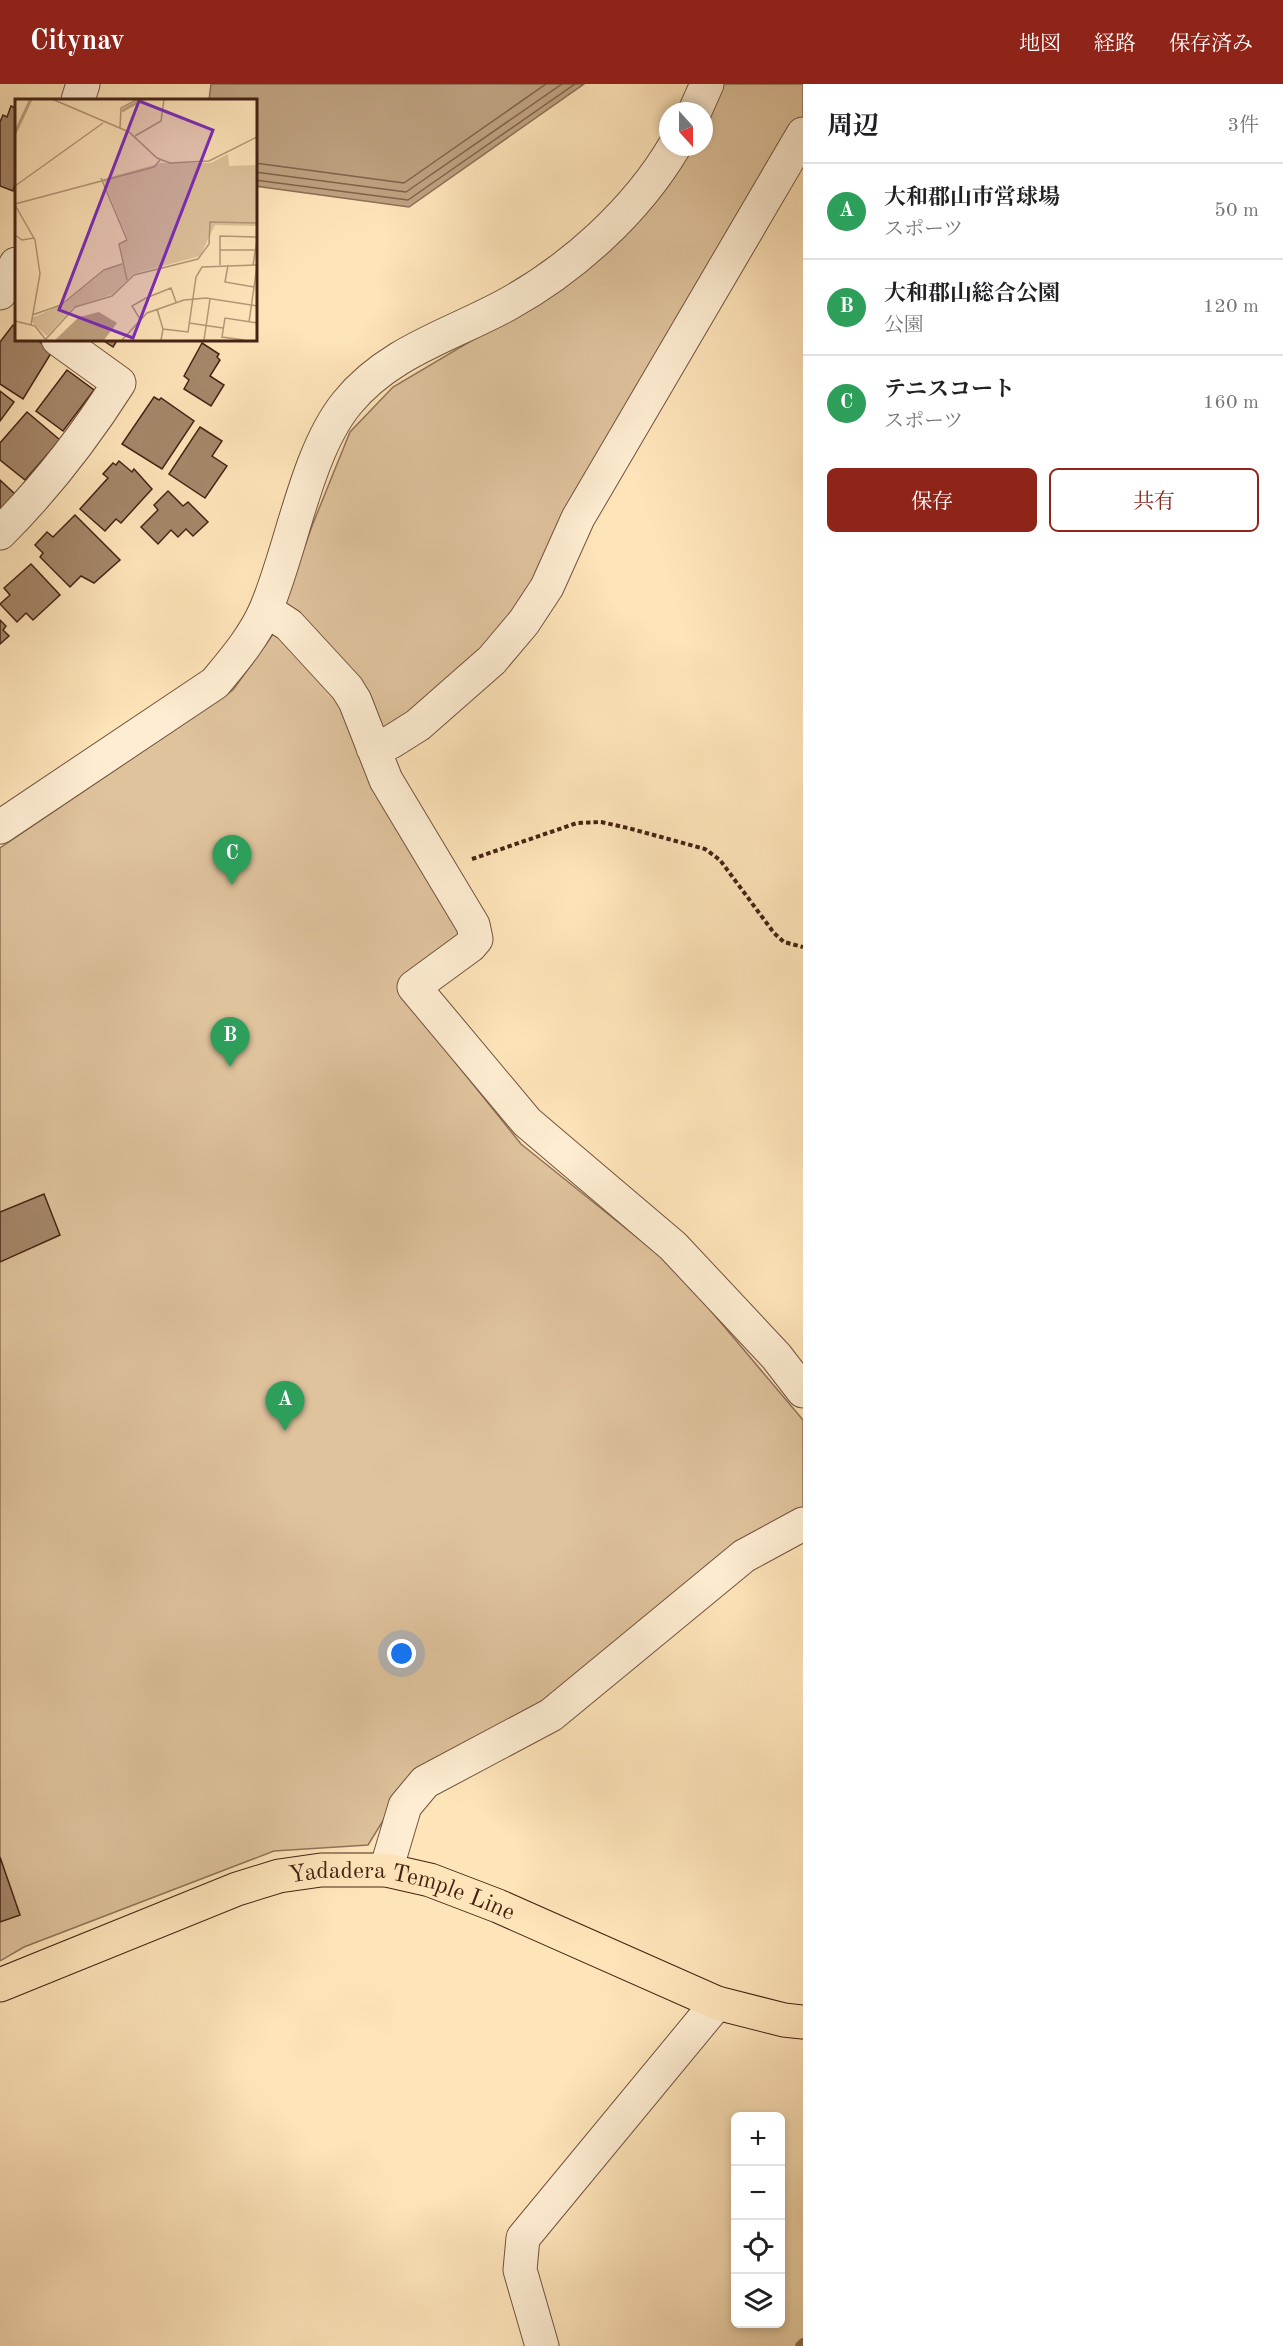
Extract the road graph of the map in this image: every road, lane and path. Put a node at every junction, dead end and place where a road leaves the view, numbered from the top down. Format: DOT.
graph roads {
  1 [pos="83,84"];
  2 [pos="707,84"];
  3 [pos="78,99"];
  4 [pos="699,102"];
  5 [pos="803,134"];
  6 [pos="670,156"];
  7 [pos="15,266"];
  8 [pos="0,295"];
  9 [pos="15,308"];
  10 [pos="59,340"];
  11 [pos="0,533"];
  12 [pos="266,610"];
  13 [pos="373,748"];
  14 [pos="0,827"];
  15 [pos="440,870"];
  16 [pos="803,948"];
  17 [pos="803,1391"];
  18 [pos="803,1524"];
  19 [pos="386,1870"];
  20 [pos="0,1985"];
  21 [pos="717,2003"];
  22 [pos="803,2022"];
  23 [pos="542,2346"];
  1 -- 3 [label="street"];
  2 -- 4 [label="street"];
  5 -- 13 [label="street"];
  6 -- 12 [label="street"];
  7 -- 8 [label="street"];
  8 -- 9 [label="street"];
  10 -- 11 [label="street"];
  12 -- 13 [label="street"];
  12 -- 14 [label="street"];
  13 -- 15 [label="street"];
  15 -- 16 [label="path"];
  15 -- 17 [label="street"];
  18 -- 19 [label="street"];
  19 -- 20 [label="main road, Yadadera Temple Line"];
  19 -- 21 [label="main road, Yadadera Temple Line"];
  21 -- 22 [label="main road, Yadadera Temple Line"];
  21 -- 23 [label="street"];
}
